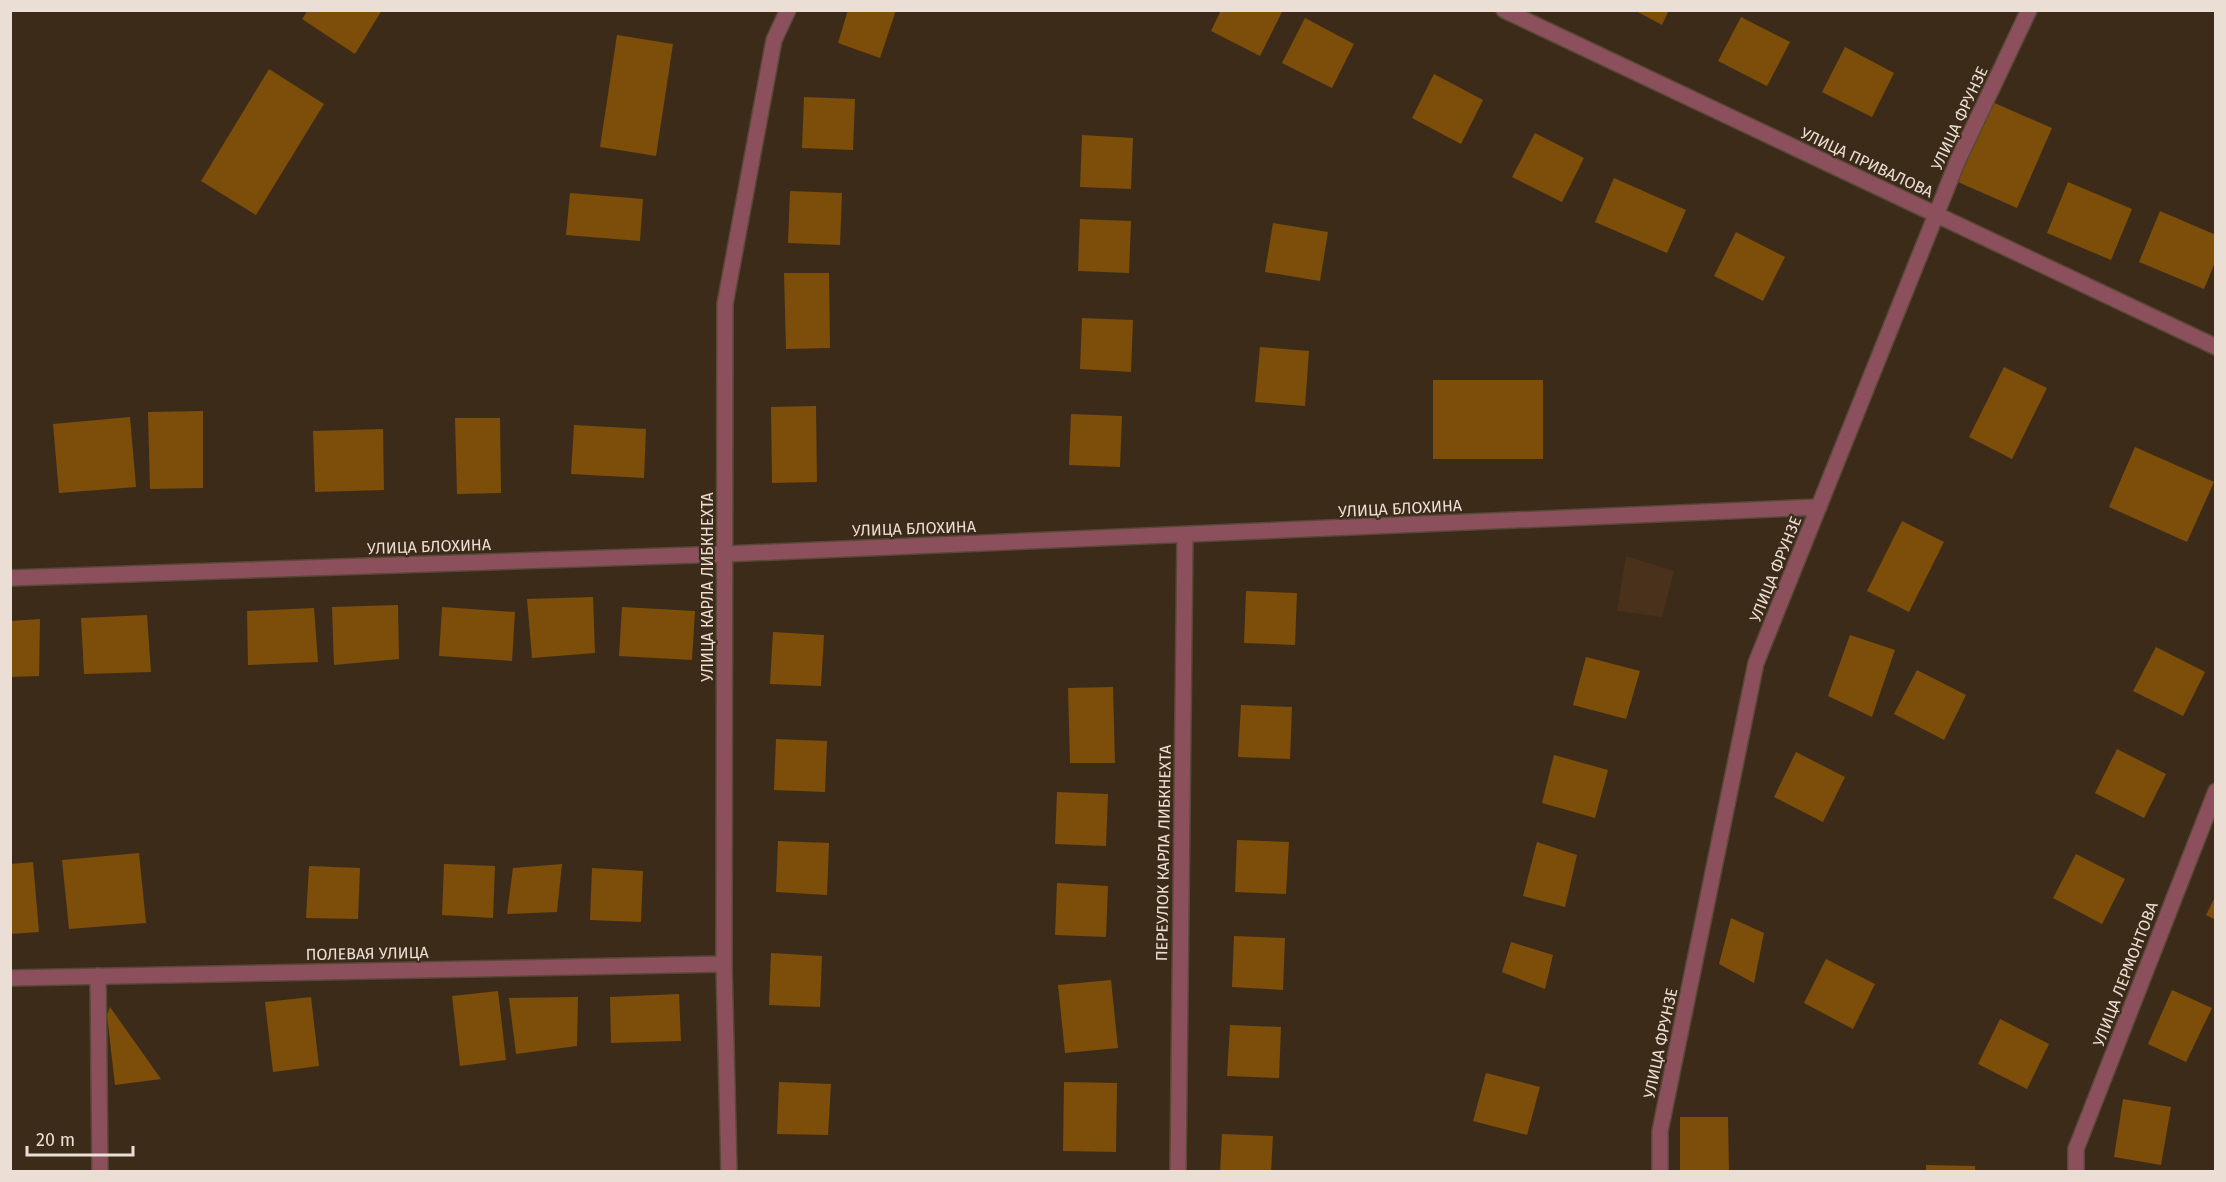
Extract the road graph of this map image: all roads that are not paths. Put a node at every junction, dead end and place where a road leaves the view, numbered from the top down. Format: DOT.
graph roads {
  1 [pos="788,10"];
  2 [pos="1504,10"];
  3 [pos="2028,10"];
  4 [pos="1936,214"];
  5 [pos="2216,346"];
  6 [pos="1819,507"];
  7 [pos="1185,535"];
  8 [pos="726,554"];
  9 [pos="10,578"];
  10 [pos="2216,790"];
  11 [pos="724,964"];
  12 [pos="98,976"];
  13 [pos="10,978"];
  14 [pos="100,1172"];
  15 [pos="729,1172"];
  16 [pos="1178,1172"];
  17 [pos="1660,1172"];
  18 [pos="2076,1172"];
  1 -- 8 [label="street, УЛИЦА КАРЛА ЛИБКНЕХТА"];
  2 -- 4 [label="street, УЛИЦА ПРИВАЛОВА"];
  3 -- 4 [label="street, УЛИЦА ФРУНЗЕ"];
  4 -- 5 [label="street, УЛИЦА ПРИВАЛОВА"];
  4 -- 6 [label="street, УЛИЦА ФРУНЗЕ"];
  6 -- 7 [label="street, УЛИЦА БЛОХИНА"];
  6 -- 17 [label="street, УЛИЦА ФРУНЗЕ"];
  7 -- 8 [label="street, УЛИЦА БЛОХИНА"];
  7 -- 16 [label="street, ПЕРЕУЛОК КАРЛА ЛИБКНЕХТА"];
  8 -- 9 [label="street, УЛИЦА БЛОХИНА"];
  8 -- 11 [label="street, УЛИЦА КАРЛА ЛИБКНЕХТА"];
  10 -- 18 [label="street, УЛИЦА ЛЕРМОНТОВА"];
  11 -- 12 [label="street, ПОЛЕВАЯ УЛИЦА"];
  11 -- 15 [label="street, УЛИЦА КАРЛА ЛИБКНЕХТА"];
  12 -- 13 [label="street, ПОЛЕВАЯ УЛИЦА"];
  12 -- 14 [label="street"];
}
